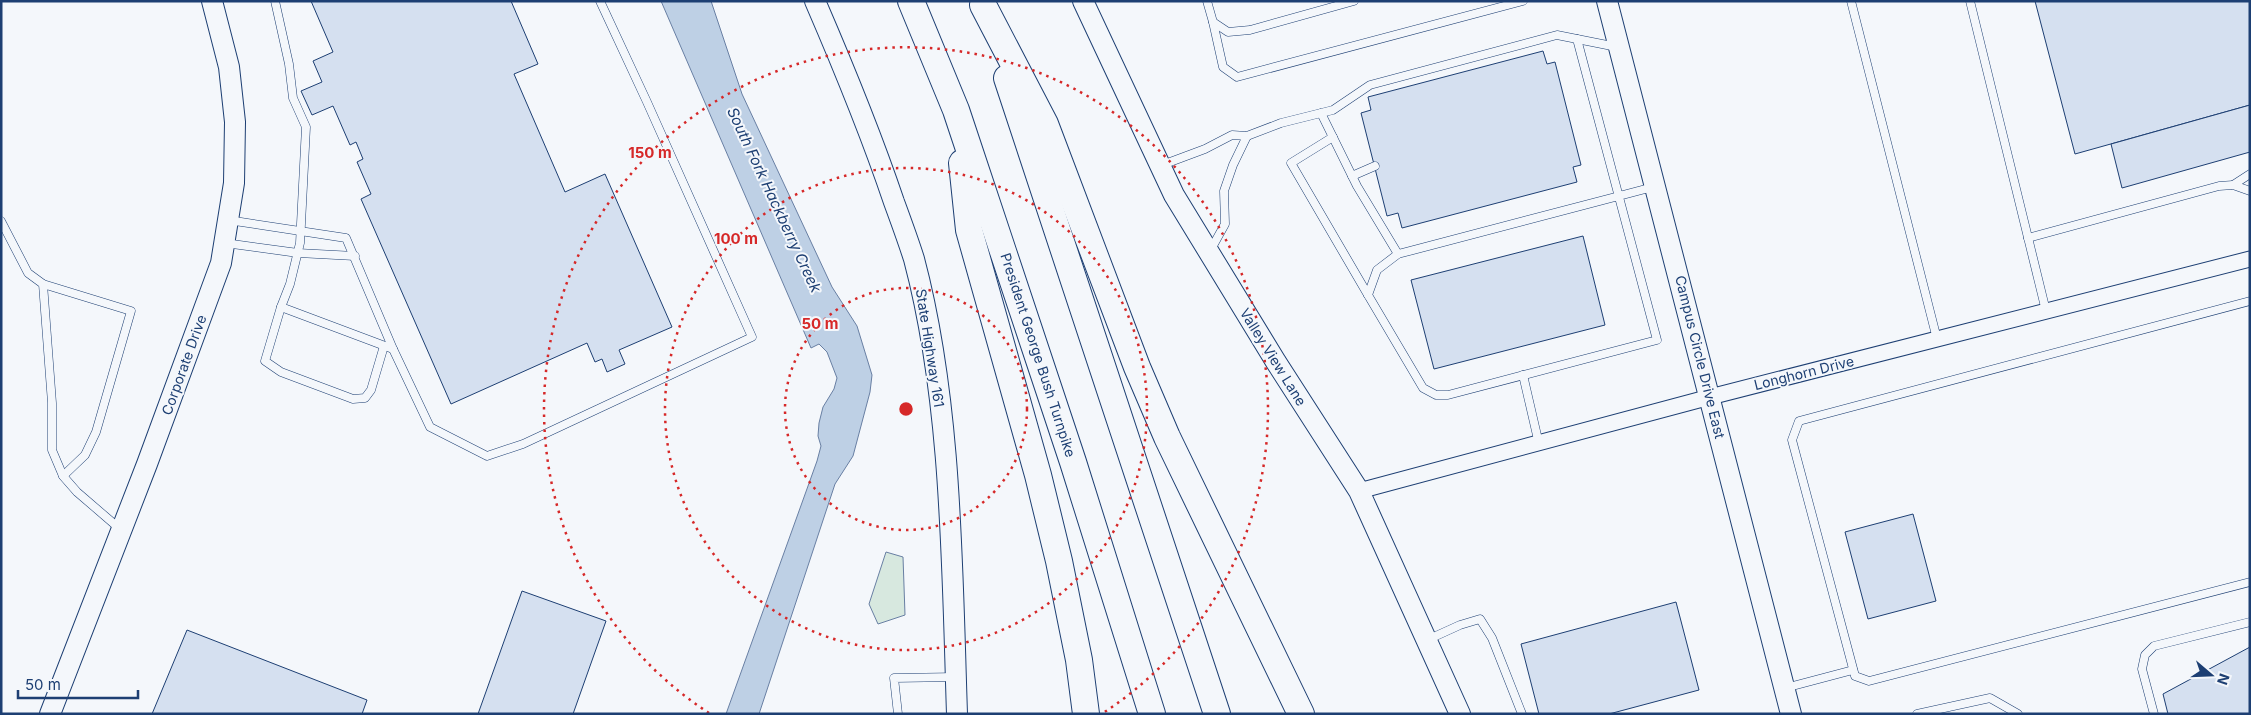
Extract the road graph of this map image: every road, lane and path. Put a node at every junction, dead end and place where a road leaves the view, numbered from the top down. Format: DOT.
graph roads {
  1 [pos="212,1"];
  2 [pos="275,1"];
  3 [pos="600,1"];
  4 [pos="815,1"];
  5 [pos="911,1"];
  6 [pos="1083,1"];
  7 [pos="1207,1"];
  8 [pos="1354,1"];
  9 [pos="1523,1"];
  10 [pos="1607,1"];
  11 [pos="1851,1"];
  12 [pos="1970,1"];
  13 [pos="982,3"];
  14 [pos="1213,22"];
  15 [pos="1577,39"];
  16 [pos="1619,47"];
  17 [pos="956,110"];
  18 [pos="1321,113"];
  19 [pos="1247,136"];
  20 [pos="1333,137"];
  21 [pos="1160,166"];
  22 [pos="1375,166"];
  23 [pos="2250,174"];
  24 [pos="1352,176"];
  25 [pos="2233,185"];
  26 [pos="1655,187"];
  27 [pos="2250,190"];
  28 [pos="1619,196"];
  29 [pos="228,220"];
  30 [pos="1,221"];
  31 [pos="301,232"];
  32 [pos="2028,238"];
  33 [pos="225,243"];
  34 [pos="1209,252"];
  35 [pos="298,253"];
  36 [pos="1398,254"];
  37 [pos="355,256"];
  38 [pos="2250,259"];
  39 [pos="43,284"];
  40 [pos="1368,295"];
  41 [pos="2250,301"];
  42 [pos="281,306"];
  43 [pos="2046,311"];
  44 [pos="1937,339"];
  45 [pos="384,346"];
  46 [pos="393,349"];
  47 [pos="1523,375"];
  48 [pos="1710,398"];
  49 [pos="1539,444"];
  50 [pos="63,476"];
  51 [pos="1359,491"];
  52 [pos="122,530"];
  53 [pos="2250,582"];
  54 [pos="2250,622"];
  55 [pos="1427,640"];
  56 [pos="1853,670"];
  57 [pos="956,677"];
  58 [pos="1784,689"];
  59 [pos="1918,713"];
  60 [pos="50,714"];
  61 [pos="898,714"];
  62 [pos="957,714"];
  63 [pos="1086,714"];
  64 [pos="1152,714"];
  65 [pos="1217,714"];
  66 [pos="1302,714"];
  67 [pos="1460,714"];
  68 [pos="1522,714"];
  69 [pos="1791,714"];
  70 [pos="2018,714"];
  71 [pos="2154,714"];
  1 -- 29 [label="main road, Corporate Drive"];
  2 -- 31 [label="lane"];
  3 -- 46 [label="lane"];
  4 -- 57 [label="main road, State Highway 161"];
  5 -- 17 [label="highway, President George Bush Turnpike"];
  6 -- 21 [label="main road, Valley View Lane"];
  7 -- 14 [label="lane"];
  8 -- 14 [label="lane"];
  9 -- 14 [label="lane"];
  10 -- 16 [label="main road, Campus Circle Drive East"];
  11 -- 44 [label="lane"];
  12 -- 32 [label="lane"];
  13 -- 65 [label="highway"];
  13 -- 66 [label="highway"];
  15 -- 16 [label="lane"];
  15 -- 18 [label="lane"];
  15 -- 28 [label="lane"];
  16 -- 26 [label="main road, Campus Circle Drive East"];
  17 -- 63 [label="highway"];
  17 -- 64 [label="highway, President George Bush Turnpike"];
  18 -- 19 [label="lane"];
  18 -- 20 [label="lane"];
  19 -- 21 [label="lane"];
  19 -- 34 [label="lane"];
  20 -- 24 [label="lane"];
  20 -- 40 [label="lane"];
  21 -- 34 [label="main road, Valley View Lane"];
  22 -- 24 [label="lane"];
  23 -- 25 [label="lane"];
  24 -- 36 [label="lane"];
  25 -- 27 [label="lane"];
  25 -- 32 [label="lane"];
  26 -- 28 [label="lane"];
  26 -- 48 [label="main road, Campus Circle Drive East"];
  28 -- 36 [label="lane"];
  28 -- 47 [label="lane"];
  29 -- 31 [label="lane"];
  29 -- 33 [label="main road, Corporate Drive"];
  30 -- 39 [label="lane"];
  31 -- 35 [label="lane"];
  31 -- 37 [label="lane"];
  32 -- 43 [label="lane"];
  33 -- 35 [label="lane"];
  33 -- 52 [label="main road, Corporate Drive"];
  34 -- 51 [label="main road, Valley View Lane"];
  35 -- 37 [label="lane"];
  35 -- 42 [label="lane"];
  36 -- 40 [label="lane"];
  37 -- 46 [label="lane"];
  38 -- 43 [label="street, Longhorn Drive"];
  39 -- 50 [label="lane"];
  39 -- 50 [label="lane"];
  40 -- 47 [label="lane"];
  41 -- 56 [label="lane"];
  42 -- 45 [label="lane"];
  42 -- 45 [label="lane"];
  43 -- 44 [label="street, Longhorn Drive"];
  44 -- 48 [label="street, Longhorn Drive"];
  45 -- 46 [label="lane"];
  47 -- 49 [label="lane"];
  48 -- 49 [label="street, Longhorn Drive"];
  48 -- 58 [label="main road, Campus Circle Drive East"];
  49 -- 51 [label="street, Longhorn Drive"];
  50 -- 52 [label="lane"];
  51 -- 55 [label="main road, Valley View Lane"];
  52 -- 60 [label="main road, Corporate Drive"];
  53 -- 56 [label="lane"];
  54 -- 71 [label="lane"];
  55 -- 67 [label="main road, Valley View Lane"];
  55 -- 68 [label="lane"];
  56 -- 58 [label="lane"];
  57 -- 61 [label="lane"];
  57 -- 62 [label="main road, State Highway 161"];
  58 -- 69 [label="main road, Campus Circle Drive East"];
  59 -- 70 [label="lane"];
}
